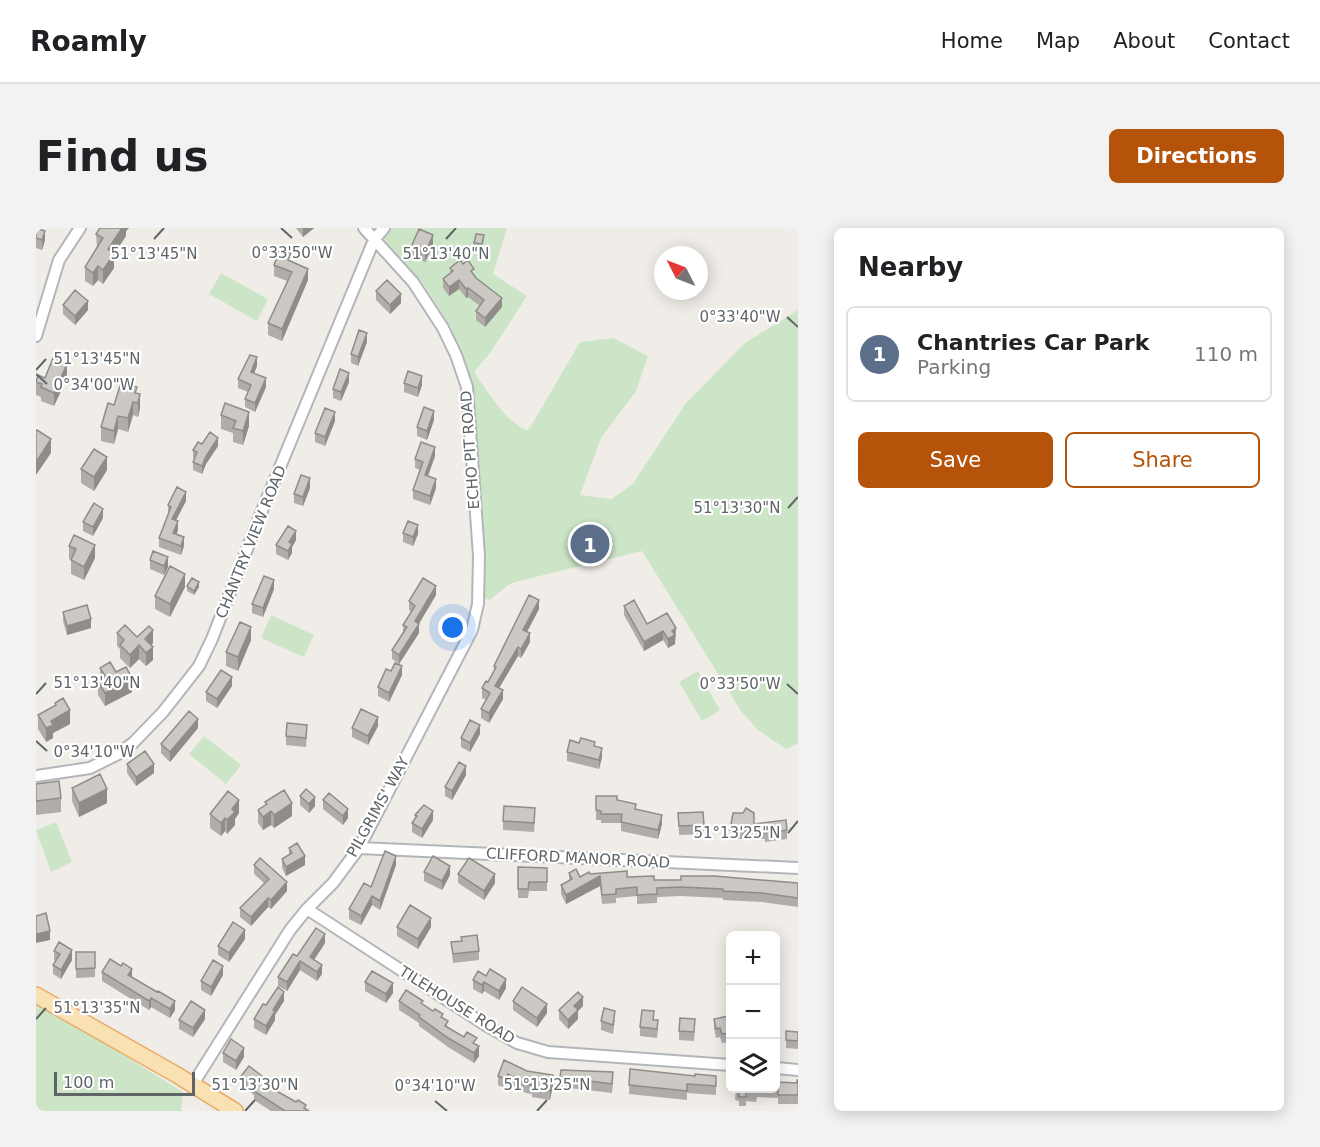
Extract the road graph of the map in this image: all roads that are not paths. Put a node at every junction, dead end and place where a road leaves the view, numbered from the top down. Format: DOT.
graph roads {
  1 [pos="364,228"];
  2 [pos="384,228"];
  3 [pos="73,231"];
  4 [pos="374,240"];
  5 [pos="36,336"];
  6 [pos="478,600"];
  7 [pos="36,776"];
  8 [pos="358,848"];
  9 [pos="798,868"];
  10 [pos="307,909"];
  11 [pos="36,995"];
  12 [pos="726,1065"];
  13 [pos="780,1068"];
  14 [pos="798,1070"];
  15 [pos="193,1084"];
  16 [pos="235,1111"];
  1 -- 4 [label="street, ECHO PIT ROAD"];
  2 -- 4 [label="street, CHANTRY VIEW ROAD"];
  3 -- 5 [label="street"];
  4 -- 6 [label="street, ECHO PIT ROAD"];
  4 -- 7 [label="street, CHANTRY VIEW ROAD"];
  6 -- 8 [label="street, PILGRIMS' WAY"];
  8 -- 9 [label="street, CLIFFORD MANOR ROAD"];
  8 -- 10 [label="street, PILGRIMS' WAY"];
  10 -- 12 [label="street, TILEHOUSE ROAD"];
  10 -- 15 [label="street, PILGRIMS' WAY"];
  11 -- 15 [label="main road"];
  13 -- 14 [label="street"];
  15 -- 16 [label="main road"];
}
